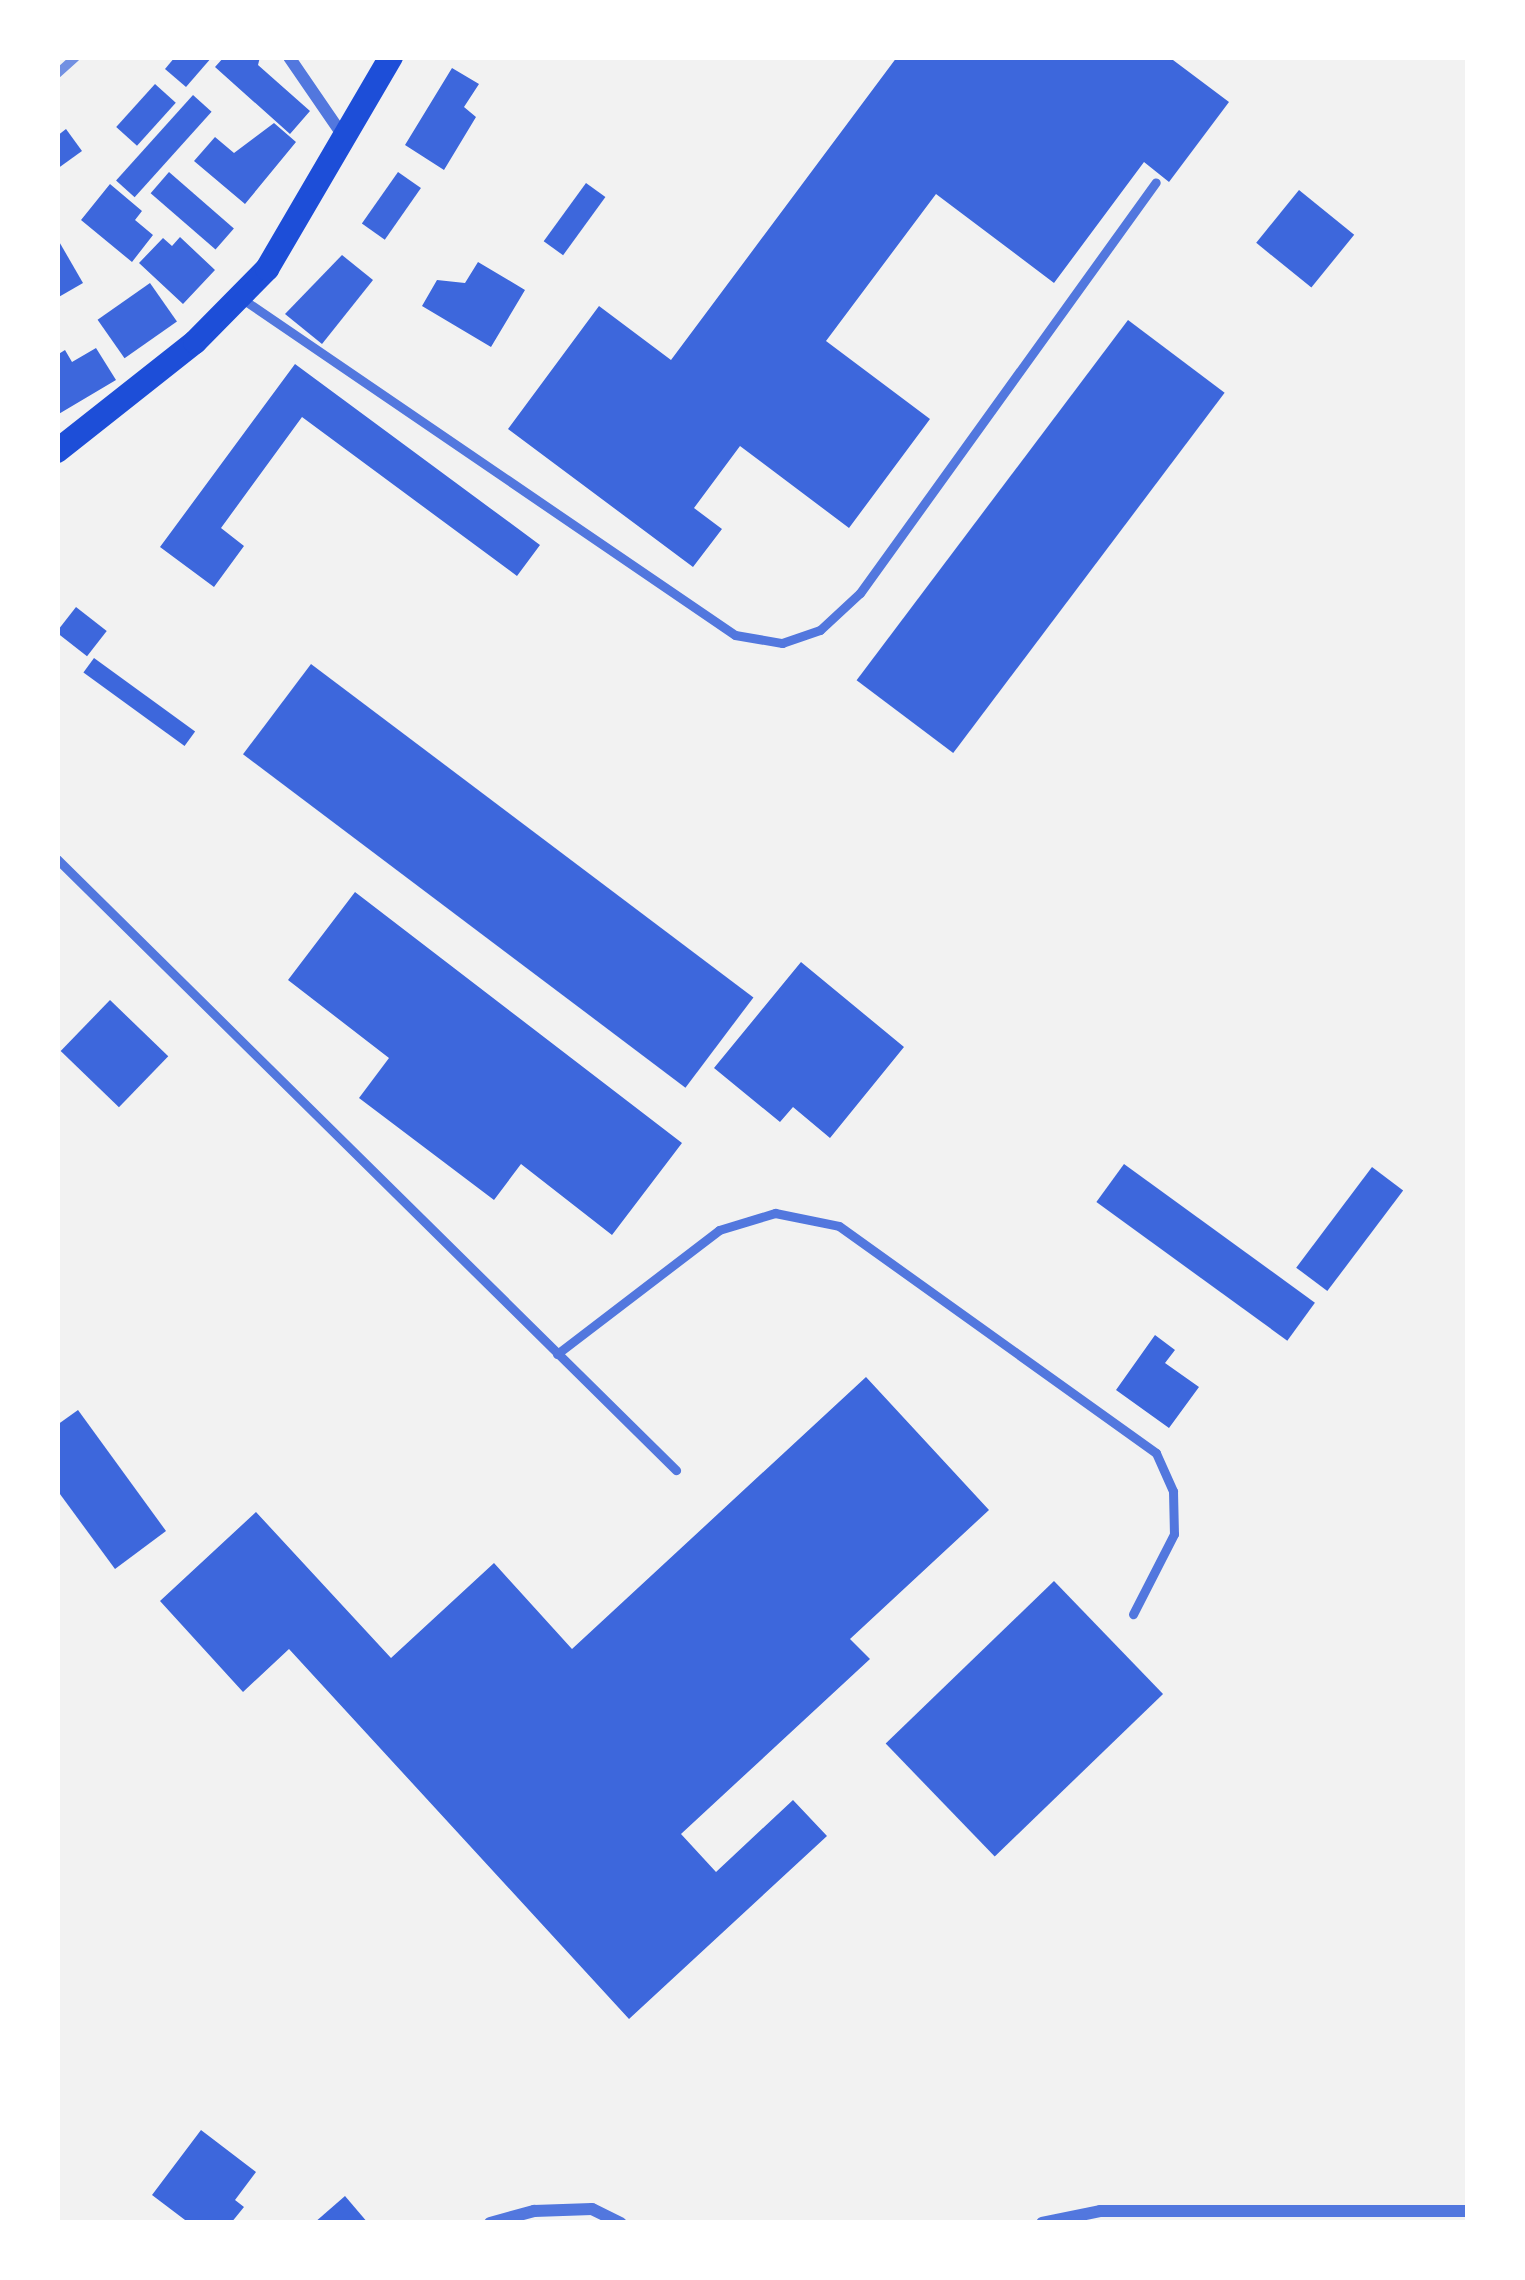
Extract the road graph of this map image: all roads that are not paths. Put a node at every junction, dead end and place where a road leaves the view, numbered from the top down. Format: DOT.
graph roads {
  1 [pos="289,57"];
  2 [pos="391,57"];
  3 [pos="347,142"];
  4 [pos="1156,182"];
  5 [pos="241,298"];
  6 [pos="57,451"];
  7 [pos="57,859"];
  8 [pos="557,1354"];
  9 [pos="676,1470"];
  10 [pos="1132,1614"];
  11 [pos="1468,2211"];
  12 [pos="490,2223"];
  13 [pos="621,2223"];
  14 [pos="1042,2223"];
  1 -- 3 [label="street"];
  2 -- 3 [label="main road"];
  3 -- 5 [label="main road"];
  4 -- 5 [label="lane"];
  5 -- 6 [label="main road"];
  7 -- 8 [label="lane"];
  8 -- 9 [label="lane"];
  8 -- 10 [label="lane"];
  11 -- 14 [label="street"];
  12 -- 13 [label="street"];
}
